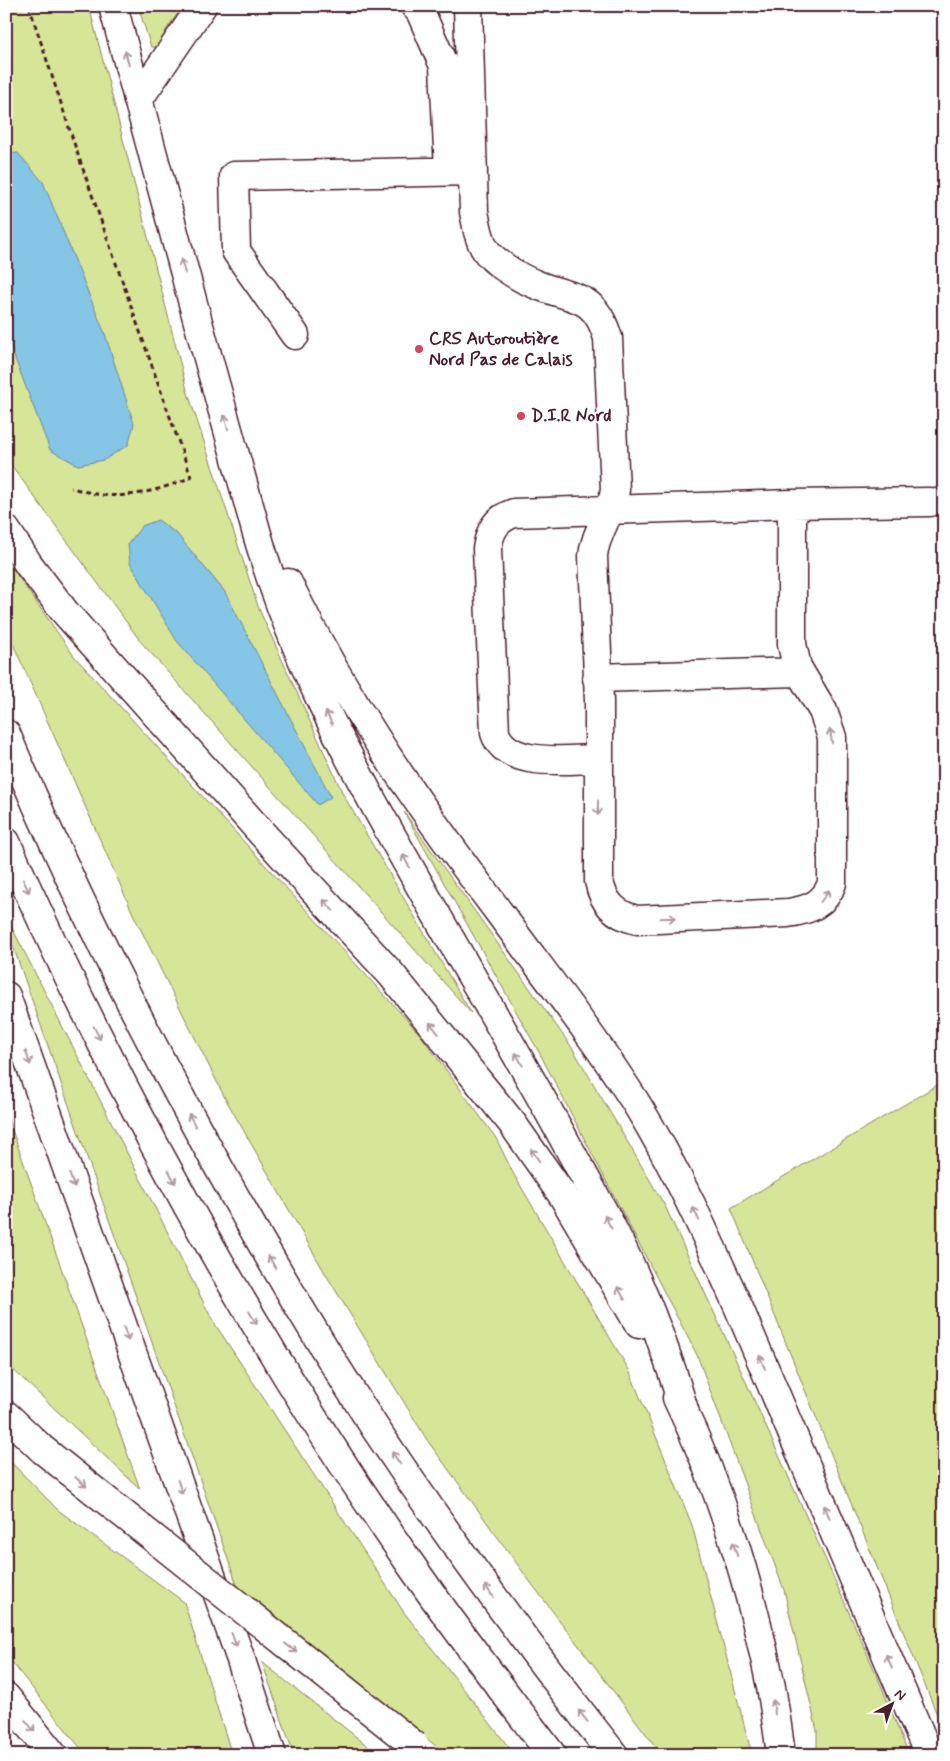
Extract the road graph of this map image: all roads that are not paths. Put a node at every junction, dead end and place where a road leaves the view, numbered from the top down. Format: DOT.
graph roads {
  1 [pos="113,6"];
  2 [pos="202,6"];
  3 [pos="415,6"];
  4 [pos="468,6"];
  5 [pos="138,100"];
  6 [pos="461,171"];
  7 [pos="295,335"];
  8 [pos="240,469"];
  9 [pos="930,502"];
  10 [pos="792,504"];
  11 [pos="610,510"];
  12 [pos="6,530"];
  13 [pos="799,672"];
  14 [pos="598,678"];
  15 [pos="6,734"];
  16 [pos="598,760"];
  17 [pos="6,842"];
  18 [pos="6,996"];
  19 [pos="685,1413"];
  20 [pos="6,1415"];
  21 [pos="6,1697"];
  22 [pos="420,1750"];
  23 [pos="53,1755"];
  24 [pos="272,1755"];
  25 [pos="552,1755"];
  26 [pos="614,1755"];
  27 [pos="781,1755"];
  28 [pos="929,1755"];
  5 -- 1 [label="main road, one-way"];
  2 -- 5 [label="main road"];
  3 -- 6 [label="main road"];
  4 -- 6 [label="main road"];
  8 -- 5 [label="main road, one-way"];
  6 -- 7 [label="main road"];
  6 -- 11 [label="main road"];
  19 -- 8 [label="main road, one-way"];
  28 -- 8 [label="main road, one-way"];
  9 -- 10 [label="main road"];
  10 -- 11 [label="main road"];
  10 -- 13 [label="main road"];
  11 -- 14 [label="main road"];
  11 -- 16 [label="main road"];
  19 -- 12 [label="main road, one-way"];
  13 -- 14 [label="main road"];
  16 -- 13 [label="main road, one-way"];
  14 -- 16 [label="main road"];
  26 -- 15 [label="main road, one-way"];
  17 -- 25 [label="main road, one-way"];
  18 -- 24 [label="main road, one-way"];
  27 -- 19 [label="main road, one-way"];
  20 -- 22 [label="main road, one-way, bridge"];
  21 -- 23 [label="main road, one-way"];
}
